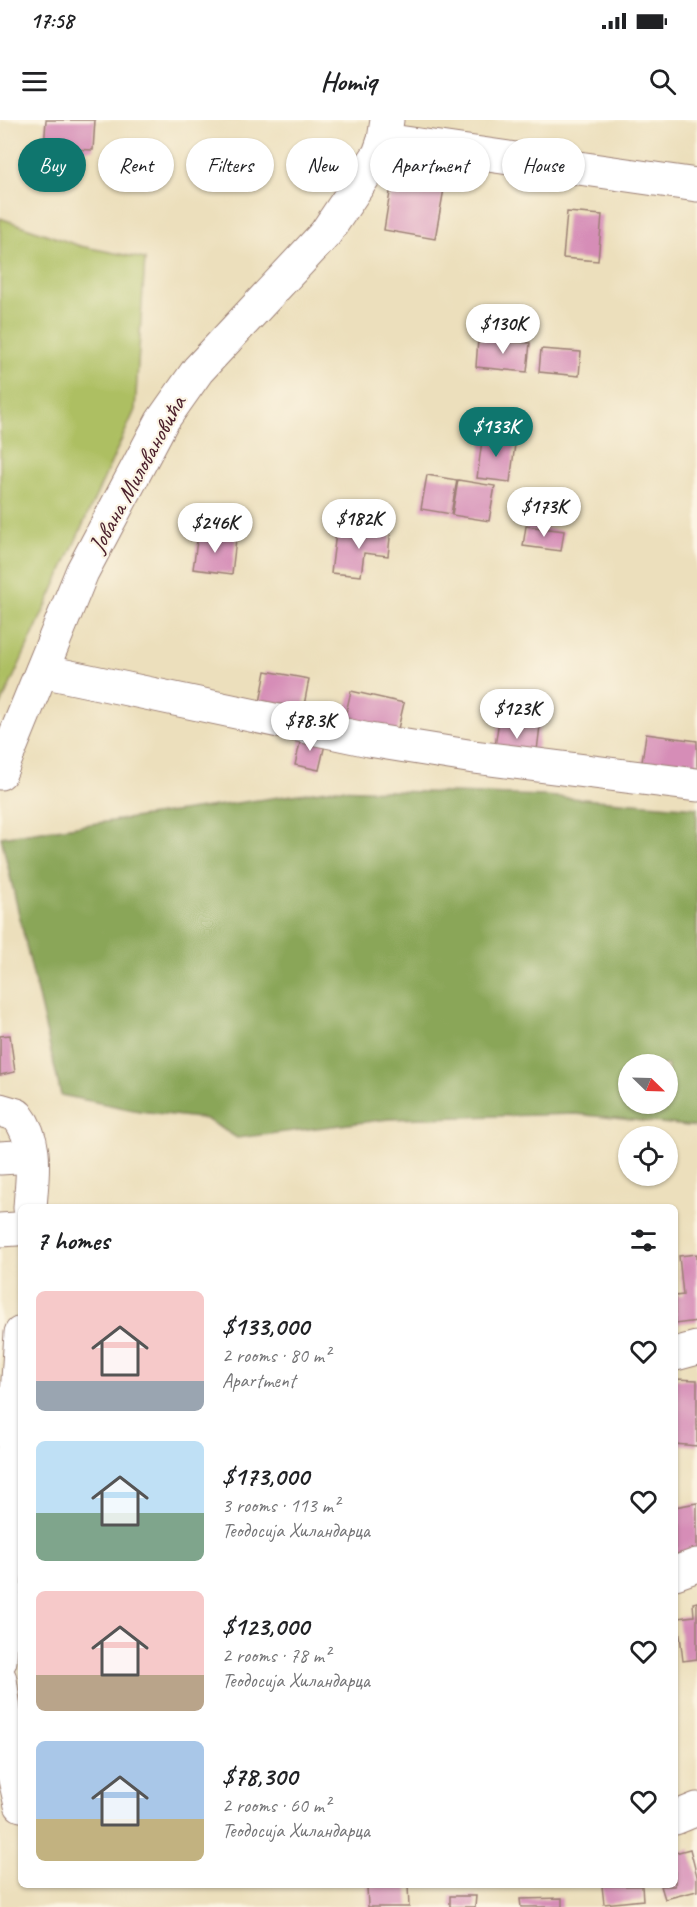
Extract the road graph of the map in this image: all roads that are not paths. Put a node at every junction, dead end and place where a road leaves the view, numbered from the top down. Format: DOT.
graph roads {
  1 [pos="386,130"];
  2 [pos="697,185"];
  3 [pos="42,671"];
  4 [pos="0,773"];
  5 [pos="697,785"];
  6 [pos="0,1110"];
  7 [pos="10,1227"];
  8 [pos="697,1348"];
  9 [pos="678,1353"];
  10 [pos="18,1420"];
  11 [pos="697,1565"];
  12 [pos="678,1573"];
  13 [pos="8,1642"];
  14 [pos="0,1679"];
  15 [pos="18,1792"];
  16 [pos="697,1809"];
  17 [pos="678,1817"];
  1 -- 2 [label="street"];
  1 -- 3 [label="street, Јована Миловановића"];
  3 -- 4 [label="street, Јована Миловановића"];
  3 -- 5 [label="street"];
  6 -- 7 [label="street"];
  8 -- 9 [label="street"];
  10 -- 13 [label="street"];
  11 -- 12 [label="street"];
  14 -- 15 [label="street"];
  16 -- 17 [label="street"];
}
